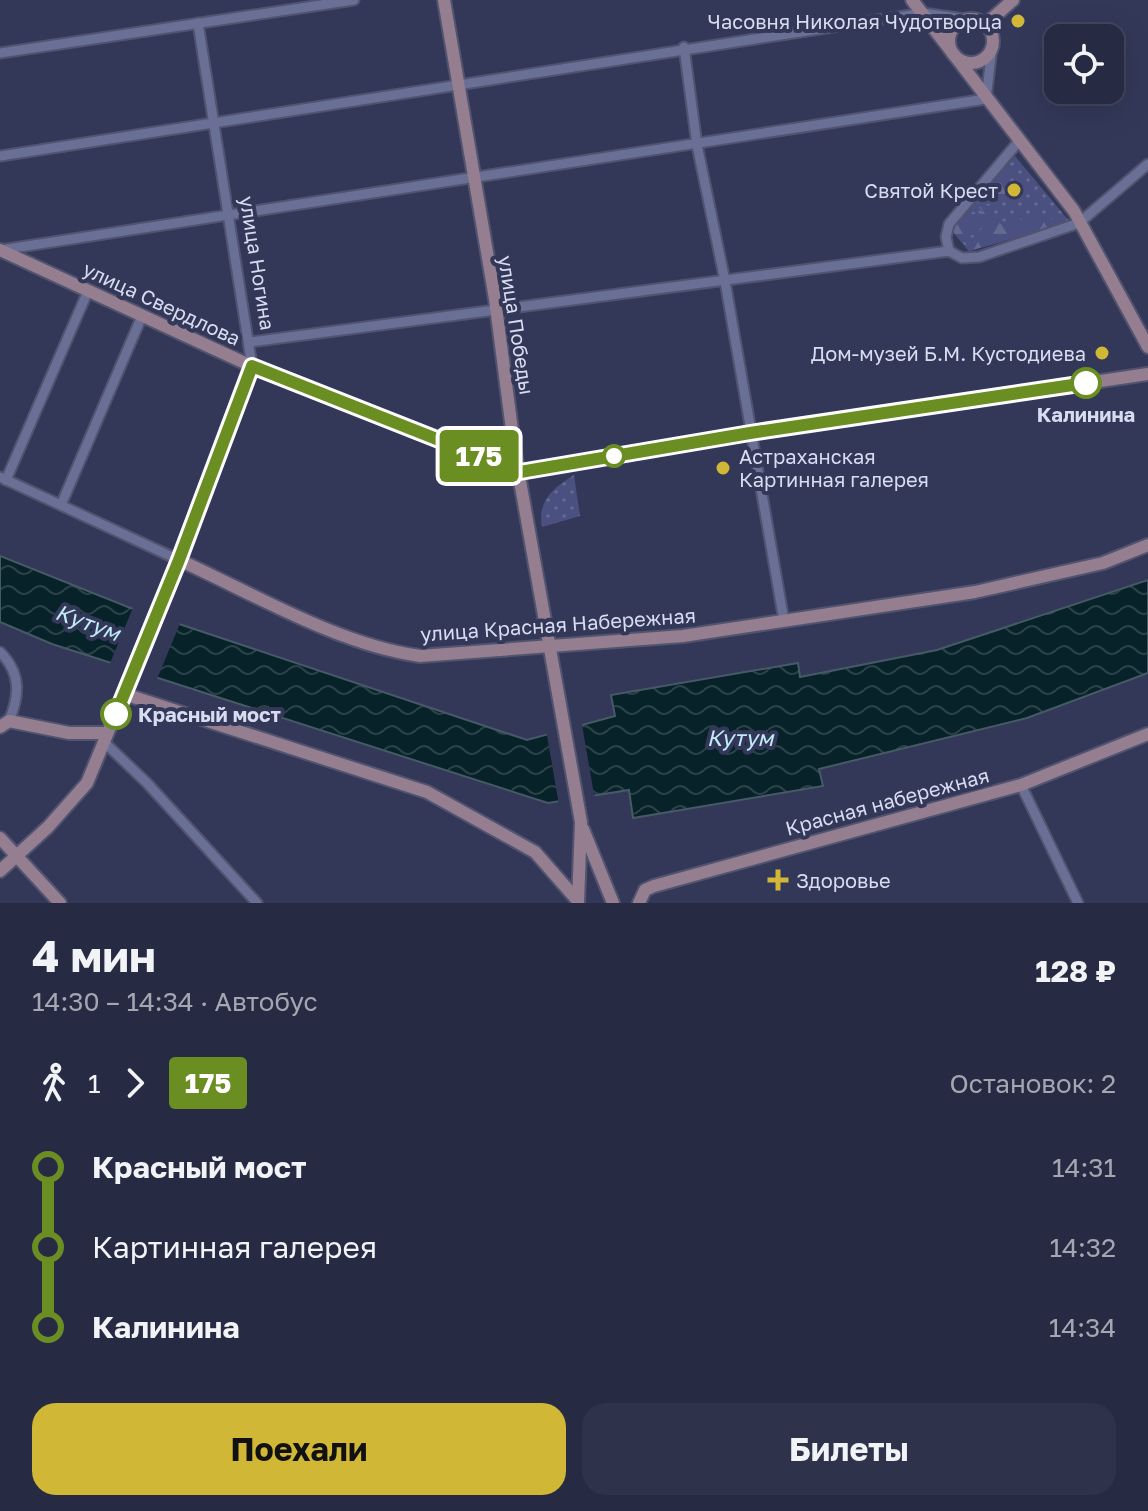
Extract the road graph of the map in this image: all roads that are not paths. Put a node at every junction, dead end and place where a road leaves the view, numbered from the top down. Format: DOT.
graph roads {
  1 [pos="354,0"];
  2 [pos="444,0"];
  3 [pos="912,0"];
  4 [pos="1013,0"];
  5 [pos="923,13"];
  6 [pos="965,19"];
  7 [pos="198,23"];
  8 [pos="986,24"];
  9 [pos="684,47"];
  10 [pos="992,48"];
  11 [pos="0,53"];
  12 [pos="953,54"];
  13 [pos="457,84"];
  14 [pos="986,99"];
  15 [pos="215,123"];
  16 [pos="1019,141"];
  17 [pos="697,145"];
  18 [pos="0,156"];
  19 [pos="1148,164"];
  20 [pos="472,178"];
  21 [pos="230,218"];
  22 [pos="1079,223"];
  23 [pos="0,250"];
  24 [pos="949,251"];
  25 [pos="725,281"];
  26 [pos="88,291"];
  27 [pos="496,307"];
  28 [pos="142,316"];
  29 [pos="250,342"];
  30 [pos="1148,347"];
  31 [pos="252,366"];
  32 [pos="1148,374"];
  33 [pos="750,433"];
  34 [pos="520,472"];
  35 [pos="3,479"];
  36 [pos="61,505"];
  37 [pos="1148,545"];
  38 [pos="179,560"];
  39 [pos="784,621"];
  40 [pos="548,649"];
  41 [pos="0,652"];
  42 [pos="124,694"];
  43 [pos="4,724"];
  44 [pos="1148,734"];
  45 [pos="106,738"];
  46 [pos="1021,785"];
  47 [pos="581,822"];
  48 [pos="0,838"];
  49 [pos="19,855"];
  50 [pos="0,871"];
  51 [pos="578,902"];
  52 [pos="60,903"];
  53 [pos="257,903"];
  54 [pos="613,903"];
  55 [pos="639,903"];
  56 [pos="1078,903"];
  1 -- 7 [label="street"];
  2 -- 13 [label="main road, улица Победы"];
  3 -- 5 [label="main road"];
  4 -- 8 [label="main road"];
  5 -- 6 [label="street"];
  5 -- 9 [label="street"];
  5 -- 12 [label="main road"];
  6 -- 8 [label="main road"];
  6 -- 12 [label="main road"];
  7 -- 11 [label="street"];
  7 -- 15 [label="street, улица Ногина"];
  8 -- 10 [label="main road"];
  9 -- 13 [label="street"];
  9 -- 17 [label="street"];
  10 -- 12 [label="main road"];
  10 -- 14 [label="street"];
  12 -- 14 [label="main road"];
  13 -- 15 [label="street"];
  13 -- 20 [label="main road, улица Победы"];
  14 -- 16 [label="main road"];
  14 -- 17 [label="street"];
  15 -- 18 [label="street"];
  15 -- 21 [label="street, улица Ногина"];
  16 -- 22 [label="main road"];
  16 -- 24 [label="street"];
  17 -- 20 [label="street"];
  17 -- 25 [label="street"];
  19 -- 22 [label="street"];
  20 -- 21 [label="street"];
  20 -- 27 [label="main road, улица Победы"];
  21 -- 23 [label="street"];
  21 -- 29 [label="street, улица Ногина"];
  22 -- 24 [label="street"];
  22 -- 30 [label="main road"];
  23 -- 26 [label="main road, улица Свердлова"];
  24 -- 25 [label="street"];
  25 -- 27 [label="street"];
  25 -- 33 [label="street"];
  26 -- 28 [label="main road, улица Свердлова"];
  26 -- 35 [label="street"];
  27 -- 29 [label="street"];
  27 -- 34 [label="main road, улица Победы"];
  28 -- 31 [label="main road, улица Свердлова"];
  28 -- 36 [label="street"];
  29 -- 31 [label="street, улица Ногина"];
  31 -- 34 [label="main road, улица Свердлова"];
  31 -- 38 [label="main road, улица Ногина"];
  32 -- 33 [label="main road"];
  33 -- 34 [label="main road"];
  33 -- 39 [label="street"];
  34 -- 40 [label="main road, улица Победы"];
  35 -- 36 [label="street, улица Красная Набережная"];
  36 -- 38 [label="street, улица Красная Набережная"];
  37 -- 39 [label="main road, улица Красная Набережная"];
  38 -- 40 [label="main road, улица Красная Набережная"];
  38 -- 42 [label="main road, улица Ногина"];
  39 -- 40 [label="main road, улица Красная Набережная"];
  40 -- 47 [label="main road, улица Победы"];
  41 -- 43 [label="street"];
  42 -- 45 [label="main road"];
  42 -- 51 [label="main road"];
  43 -- 45 [label="main road"];
  44 -- 46 [label="main road, Красная набережная"];
  45 -- 49 [label="main road"];
  45 -- 53 [label="street"];
  46 -- 55 [label="main road, Красная набережная"];
  46 -- 56 [label="street"];
  47 -- 51 [label="main road"];
  47 -- 54 [label="main road"];
  48 -- 49 [label="main road"];
  49 -- 50 [label="main road"];
  49 -- 52 [label="main road"];
}
